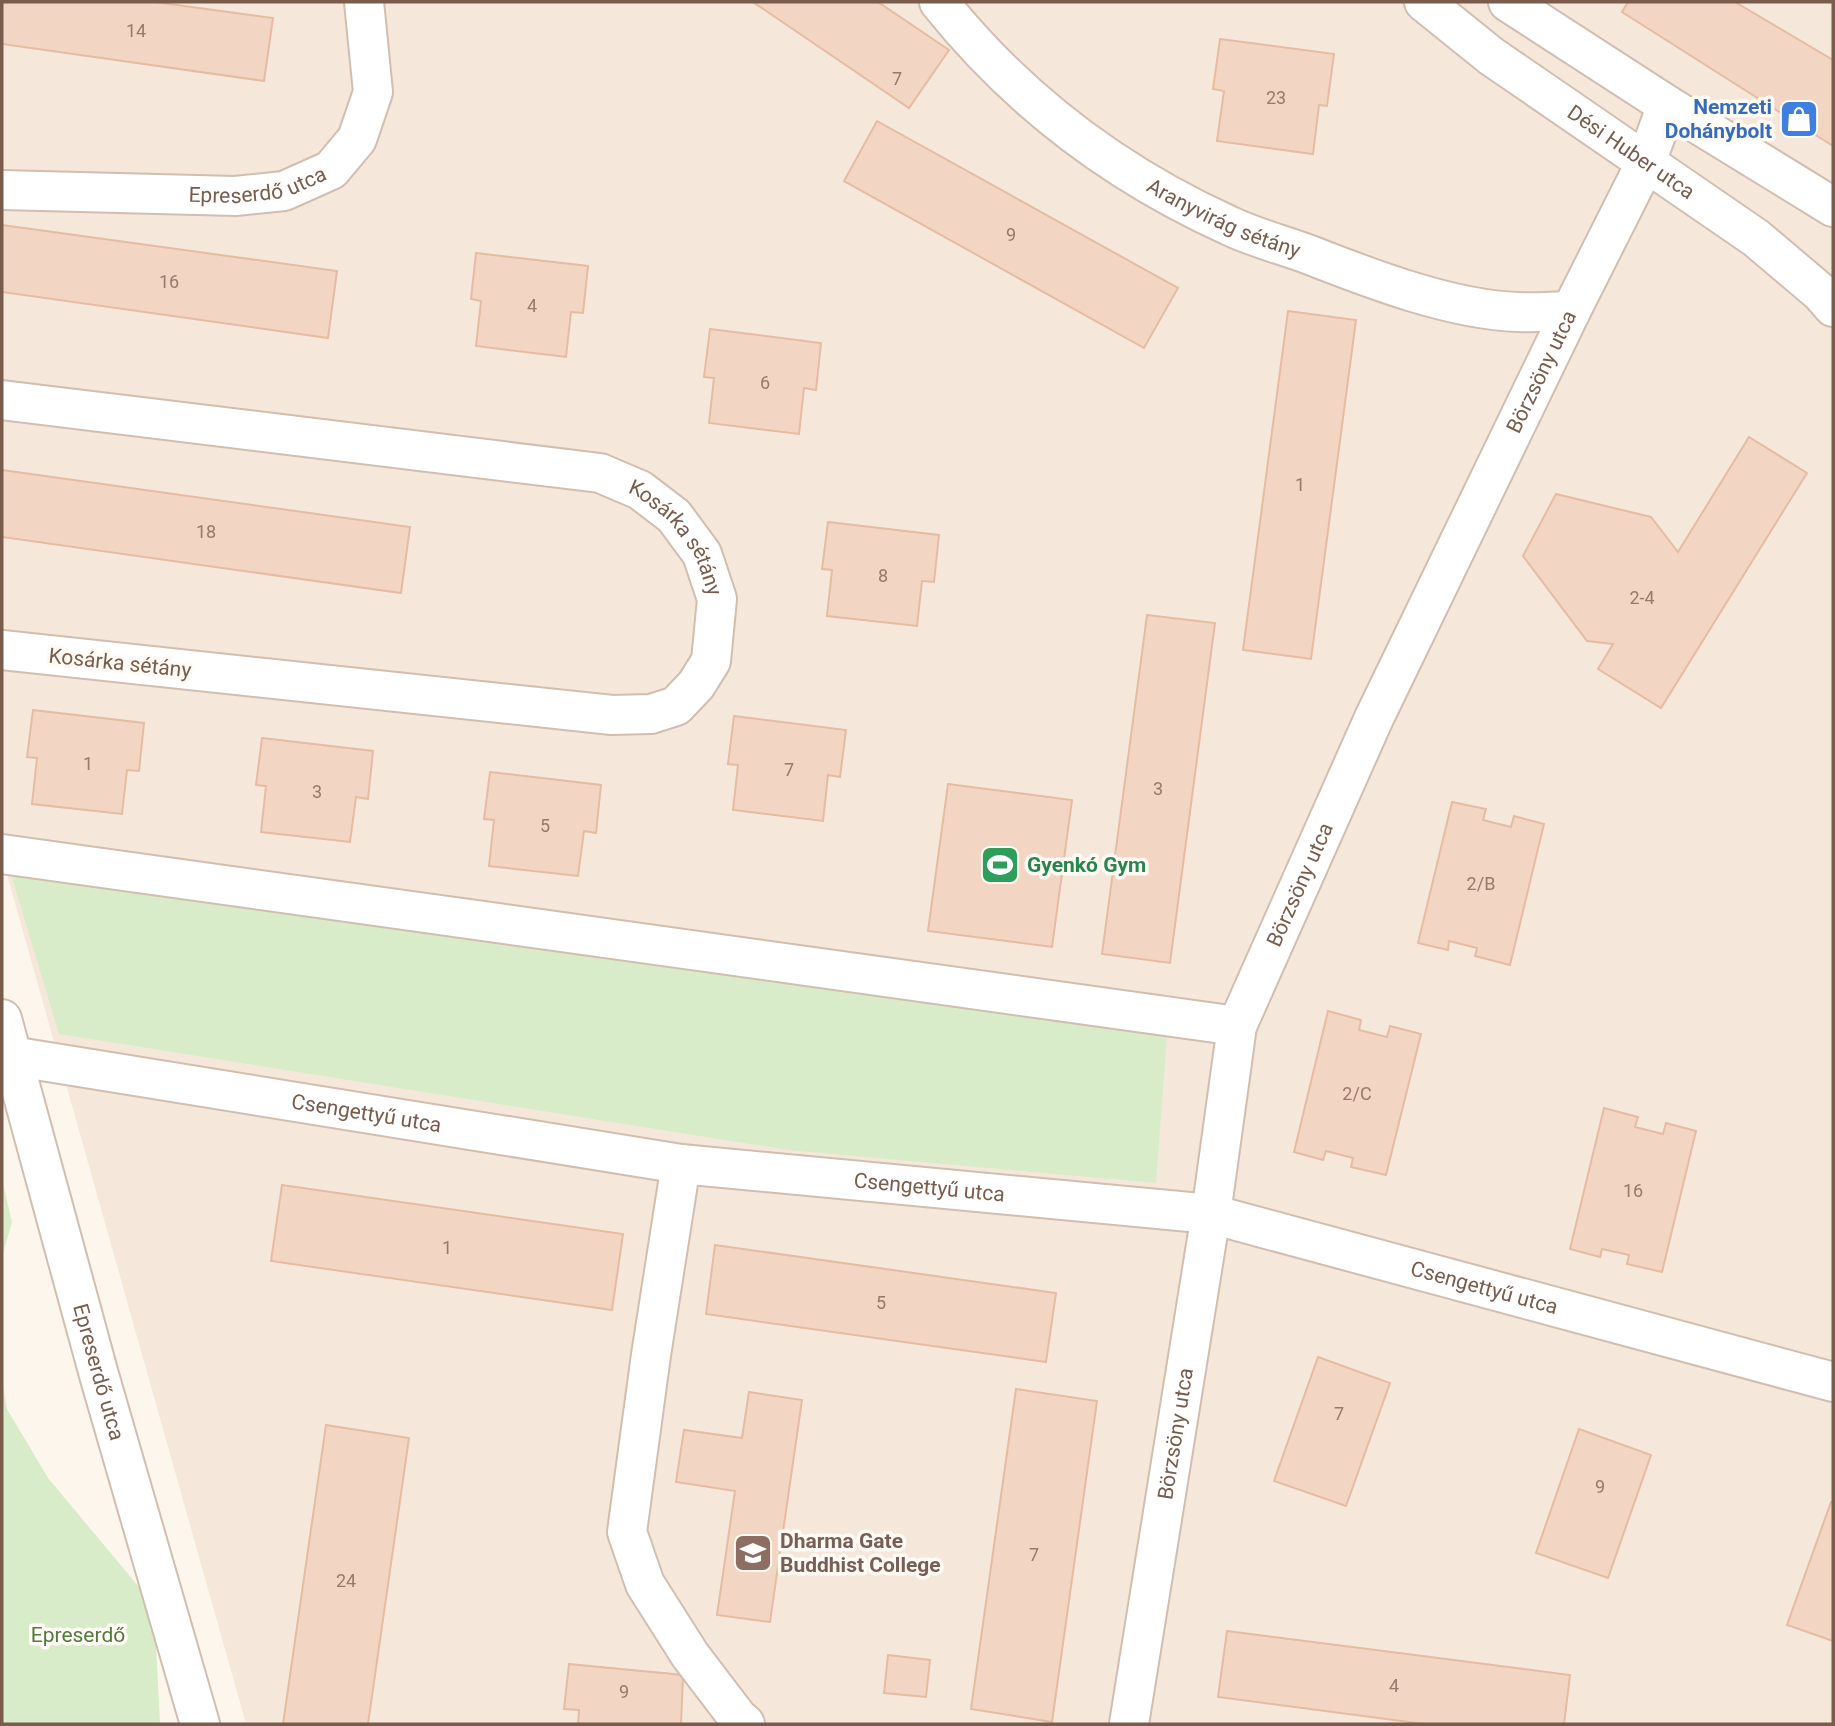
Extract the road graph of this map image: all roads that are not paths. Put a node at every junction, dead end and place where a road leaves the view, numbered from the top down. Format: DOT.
graph roads {
  1 [pos="364,2"];
  2 [pos="939,2"];
  3 [pos="1424,2"];
  4 [pos="1508,2"];
  5 [pos="1667,105"];
  6 [pos="1646,162"];
  7 [pos="2,190"];
  8 [pos="1833,207"];
  9 [pos="1833,307"];
  10 [pos="1571,311"];
  11 [pos="2,400"];
  12 [pos="2,650"];
  13 [pos="2,854"];
  14 [pos="2,1019"];
  15 [pos="1237,1026"];
  16 [pos="11,1056"];
  17 [pos="681,1164"];
  18 [pos="1211,1214"];
  19 [pos="1833,1382"];
  20 [pos="200,1724"];
  21 [pos="745,1724"];
  22 [pos="1129,1724"];
  1 -- 7 [label="street, Epreserdő utca"];
  2 -- 10 [label="street, Aranyvirág sétány"];
  3 -- 6 [label="street, Dési Huber utca"];
  4 -- 5 [label="street"];
  5 -- 6 [label="street, Börzsöny utca"];
  5 -- 8 [label="street"];
  6 -- 9 [label="street, Dési Huber utca"];
  6 -- 10 [label="street, Börzsöny utca"];
  10 -- 15 [label="street, Börzsöny utca"];
  11 -- 12 [label="street, Kosárka sétány"];
  13 -- 15 [label="street"];
  14 -- 16 [label="street, Epreserdő utca"];
  15 -- 18 [label="street, Börzsöny utca"];
  16 -- 17 [label="street, Csengettyű utca"];
  16 -- 20 [label="street, Epreserdő utca"];
  17 -- 18 [label="street, Csengettyű utca"];
  17 -- 21 [label="street"];
  18 -- 19 [label="street, Csengettyű utca"];
  18 -- 22 [label="street, Börzsöny utca"];
}
